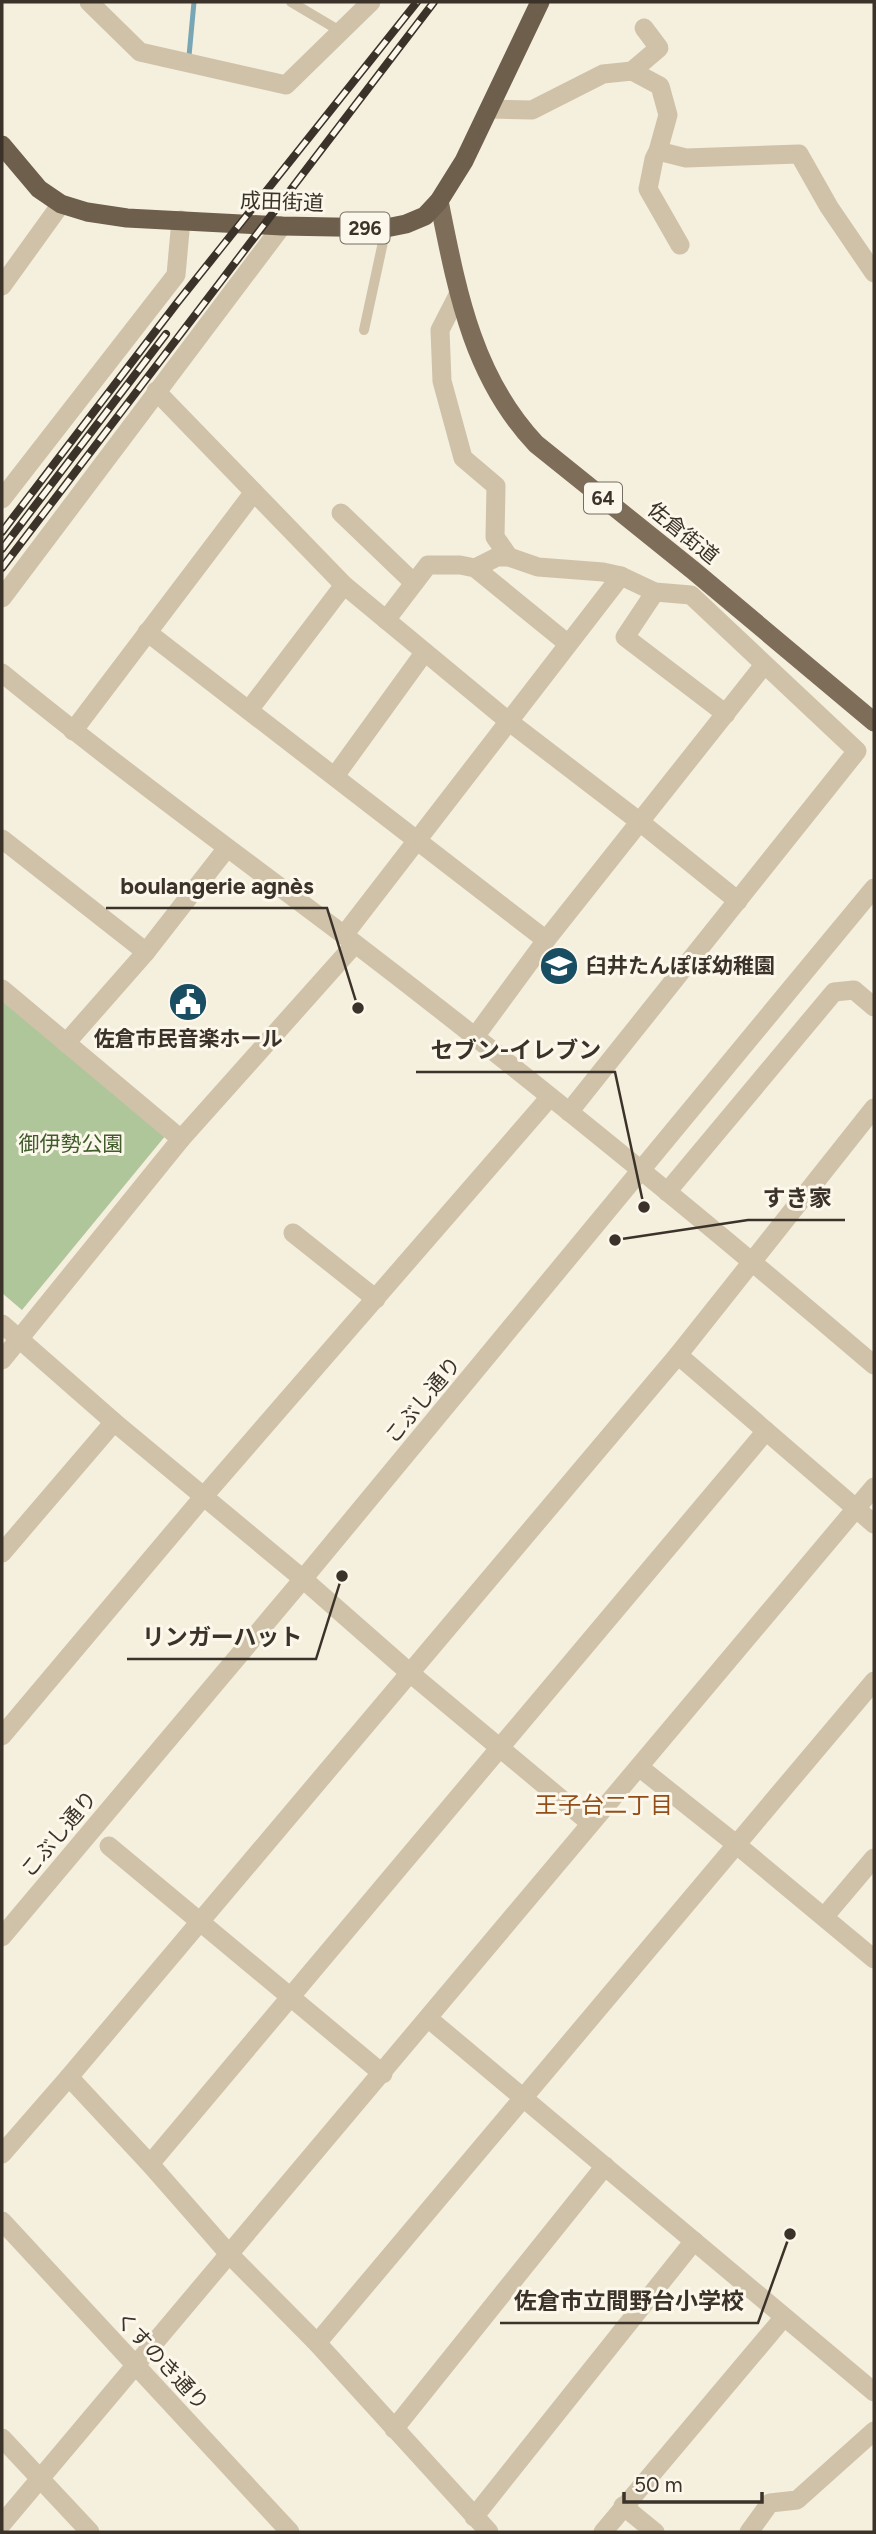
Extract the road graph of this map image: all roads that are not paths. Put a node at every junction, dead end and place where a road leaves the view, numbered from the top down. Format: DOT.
graph roads {
  1 [pos="291,2"];
  2 [pos="370,2"];
  3 [pos="540,2"];
  4 [pos="100,5"];
  5 [pos="644,28"];
  6 [pos="340,31"];
  7 [pos="632,71"];
  8 [pos="489,109"];
  9 [pos="2,148"];
  10 [pos="658,151"];
  11 [pos="439,201"];
  12 [pos="61,204"];
  13 [pos="181,220"];
  14 [pos="282,226"];
  15 [pos="386,229"];
  16 [pos="680,245"];
  17 [pos="874,273"];
  18 [pos="2,286"];
  19 [pos="458,295"];
  20 [pos="364,330"];
  21 [pos="156,391"];
  22 [pos="254,492"];
  23 [pos="2,499"];
  24 [pos="341,513"];
  25 [pos="509,557"];
  26 [pos="475,568"];
  27 [pos="621,576"];
  28 [pos="414,583"];
  29 [pos="344,585"];
  30 [pos="655,592"];
  31 [pos="2,598"];
  32 [pos="386,620"];
  33 [pos="147,632"];
  34 [pos="568,643"];
  35 [pos="424,653"];
  36 [pos="764,665"];
  37 [pos="2,673"];
  38 [pos="249,710"];
  39 [pos="726,714"];
  40 [pos="507,720"];
  41 [pos="874,722"];
  42 [pos="73,731"];
  43 [pos="335,776"];
  44 [pos="640,822"];
  45 [pos="2,839"];
  46 [pos="416,839"];
  47 [pos="227,848"];
  48 [pos="874,888"];
  49 [pos="737,901"];
  50 [pos="349,939"];
  51 [pos="546,940"];
  52 [pos="146,952"];
  53 [pos="2,989"];
  54 [pos="874,1007"];
  55 [pos="474,1038"];
  56 [pos="66,1043"];
  57 [pos="550,1097"];
  58 [pos="874,1108"];
  59 [pos="569,1112"];
  60 [pos="181,1139"];
  61 [pos="642,1171"];
  62 [pos="667,1192"];
  63 [pos="293,1233"];
  64 [pos="753,1262"];
  65 [pos="376,1299"];
  66 [pos="2,1324"];
  67 [pos="20,1339"];
  68 [pos="678,1355"];
  69 [pos="2,1360"];
  70 [pos="874,1365"];
  71 [pos="114,1422"];
  72 [pos="766,1431"];
  73 [pos="874,1487"];
  74 [pos="204,1496"];
  75 [pos="856,1508"];
  76 [pos="874,1524"];
  77 [pos="2,1553"];
  78 [pos="303,1579"];
  79 [pos="410,1673"];
  80 [pos="874,1681"];
  81 [pos="2,1735"];
  82 [pos="501,1748"];
  83 [pos="639,1767"];
  84 [pos="590,1823"];
  85 [pos="737,1845"];
  86 [pos="109,1846"];
  87 [pos="874,1858"];
  88 [pos="824,1917"];
  89 [pos="200,1922"];
  90 [pos="2,1937"];
  91 [pos="874,1959"];
  92 [pos="289,1998"];
  93 [pos="429,2019"];
  94 [pos="383,2074"];
  95 [pos="69,2077"];
  96 [pos="524,2096"];
  97 [pos="2,2154"];
  98 [pos="150,2164"];
  99 [pos="604,2166"];
  100 [pos="2,2221"];
  101 [pos="694,2241"];
  102 [pos="229,2254"];
  103 [pos="784,2317"];
  104 [pos="317,2343"];
  105 [pos="136,2366"];
  106 [pos="874,2392"];
  107 [pos="394,2429"];
  108 [pos="874,2431"];
  109 [pos="2,2438"];
  110 [pos="40,2479"];
  111 [pos="623,2506"];
  112 [pos="474,2516"];
  113 [pos="2,2524"];
  114 [pos="90,2532"];
  115 [pos="290,2532"];
  116 [pos="489,2532"];
  117 [pos="603,2532"];
  118 [pos="654,2532"];
  119 [pos="749,2532"];
  1 -- 6 [label="lane"];
  2 -- 6 [label="street"];
  3 -- 8 [label="highway, 成田街道 / 296"];
  4 -- 6 [label="street"];
  5 -- 7 [label="street"];
  7 -- 8 [label="street"];
  7 -- 10 [label="street"];
  8 -- 11 [label="highway, 成田街道 / 296"];
  9 -- 12 [label="highway, 成田街道 / 296"];
  10 -- 16 [label="street"];
  10 -- 17 [label="street"];
  11 -- 15 [label="highway, 成田街道 / 296"];
  11 -- 19 [label="main road, 佐倉街道 / 64"];
  12 -- 13 [label="highway, 成田街道 / 296"];
  12 -- 18 [label="street"];
  13 -- 14 [label="highway, 成田街道 / 296"];
  13 -- 23 [label="street"];
  14 -- 15 [label="highway, 成田街道 / 296"];
  14 -- 21 [label="street"];
  15 -- 20 [label="lane"];
  19 -- 25 [label="street"];
  19 -- 41 [label="main road, 佐倉街道 / 64"];
  21 -- 22 [label="street"];
  21 -- 31 [label="street"];
  22 -- 29 [label="street"];
  22 -- 33 [label="street"];
  24 -- 28 [label="street"];
  25 -- 26 [label="street"];
  25 -- 27 [label="street"];
  26 -- 28 [label="street"];
  26 -- 34 [label="street"];
  27 -- 30 [label="street"];
  27 -- 34 [label="street"];
  28 -- 32 [label="street"];
  29 -- 32 [label="street"];
  29 -- 38 [label="street"];
  30 -- 36 [label="street"];
  30 -- 39 [label="street"];
  32 -- 35 [label="street"];
  33 -- 38 [label="street"];
  33 -- 42 [label="street"];
  34 -- 40 [label="street"];
  35 -- 40 [label="street"];
  35 -- 43 [label="street"];
  36 -- 39 [label="street"];
  36 -- 49 [label="street"];
  37 -- 42 [label="street"];
  38 -- 43 [label="street"];
  39 -- 44 [label="street"];
  40 -- 44 [label="street"];
  40 -- 46 [label="street"];
  42 -- 47 [label="street"];
  43 -- 46 [label="street"];
  44 -- 49 [label="street"];
  44 -- 51 [label="street"];
  45 -- 52 [label="street"];
  46 -- 50 [label="street"];
  46 -- 51 [label="street"];
  47 -- 50 [label="street"];
  47 -- 52 [label="street"];
  48 -- 61 [label="street, こぶし通り"];
  49 -- 59 [label="street"];
  50 -- 55 [label="street"];
  50 -- 60 [label="street"];
  51 -- 55 [label="street"];
  52 -- 56 [label="street"];
  53 -- 56 [label="street"];
  54 -- 62 [label="street"];
  55 -- 57 [label="street"];
  56 -- 60 [label="street"];
  57 -- 59 [label="street"];
  57 -- 65 [label="street"];
  58 -- 64 [label="street"];
  59 -- 61 [label="street"];
  60 -- 67 [label="street"];
  61 -- 62 [label="street"];
  61 -- 78 [label="street, こぶし通り"];
  62 -- 64 [label="street"];
  63 -- 65 [label="street"];
  64 -- 68 [label="street"];
  64 -- 70 [label="street"];
  65 -- 74 [label="street"];
  66 -- 67 [label="street"];
  67 -- 69 [label="street"];
  67 -- 71 [label="street"];
  68 -- 72 [label="street"];
  68 -- 79 [label="street"];
  71 -- 74 [label="street"];
  71 -- 77 [label="street"];
  72 -- 75 [label="street"];
  72 -- 82 [label="street"];
  73 -- 75 [label="street"];
  74 -- 78 [label="street"];
  74 -- 81 [label="street"];
  75 -- 76 [label="street"];
  75 -- 83 [label="street"];
  78 -- 79 [label="street"];
  78 -- 90 [label="street, こぶし通り"];
  79 -- 82 [label="street"];
  79 -- 89 [label="street"];
  80 -- 85 [label="street"];
  82 -- 84 [label="street"];
  82 -- 92 [label="street"];
  83 -- 84 [label="street"];
  83 -- 85 [label="street"];
  84 -- 93 [label="street"];
  85 -- 88 [label="street"];
  85 -- 96 [label="street"];
  86 -- 89 [label="street"];
  87 -- 88 [label="street"];
  88 -- 91 [label="street"];
  89 -- 92 [label="street"];
  89 -- 95 [label="street"];
  92 -- 94 [label="street"];
  92 -- 98 [label="street"];
  93 -- 94 [label="street"];
  93 -- 96 [label="street"];
  94 -- 102 [label="street"];
  95 -- 97 [label="street"];
  95 -- 98 [label="street"];
  96 -- 99 [label="street"];
  96 -- 104 [label="street"];
  98 -- 102 [label="street"];
  99 -- 101 [label="street"];
  99 -- 107 [label="street"];
  100 -- 105 [label="street, くすのき通り"];
  101 -- 103 [label="street"];
  101 -- 112 [label="street"];
  102 -- 104 [label="street"];
  102 -- 105 [label="street"];
  103 -- 106 [label="street"];
  103 -- 111 [label="street"];
  104 -- 107 [label="street"];
  105 -- 110 [label="street"];
  105 -- 115 [label="street, くすのき通り"];
  107 -- 112 [label="street"];
  108 -- 119 [label="street"];
  109 -- 110 [label="street"];
  110 -- 113 [label="street"];
  110 -- 114 [label="street"];
  111 -- 117 [label="street"];
  111 -- 118 [label="street"];
  112 -- 116 [label="street"];
}
